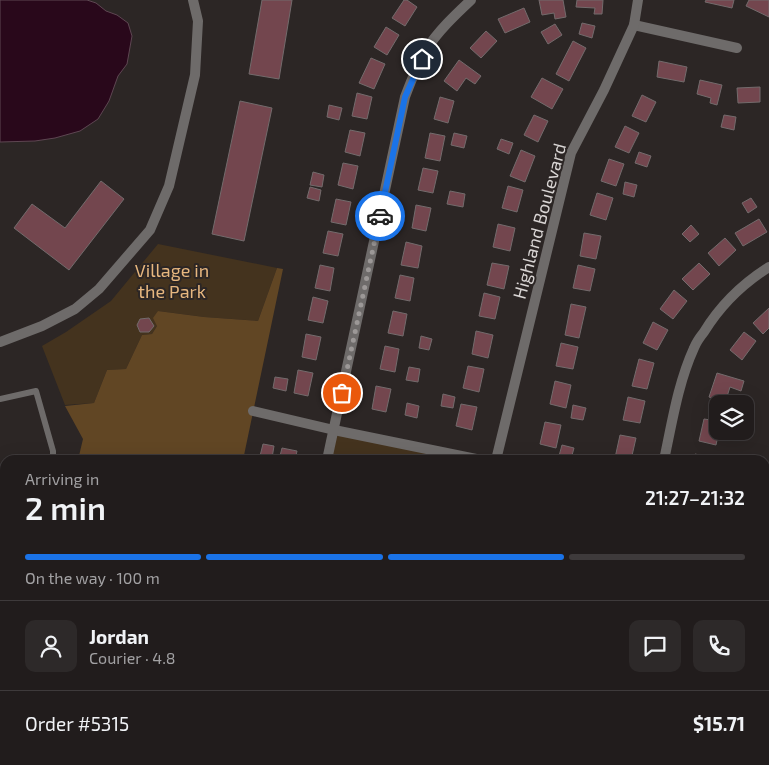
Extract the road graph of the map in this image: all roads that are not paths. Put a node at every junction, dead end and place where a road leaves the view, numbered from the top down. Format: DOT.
graph roads {
  1 [pos="193,0"];
  2 [pos="471,0"];
  3 [pos="638,0"];
  4 [pos="634,25"];
  5 [pos="737,48"];
  6 [pos="769,267"];
  7 [pos="0,342"];
  8 [pos="0,399"];
  9 [pos="253,411"];
  10 [pos="334,430"];
  11 [pos="53,455"];
  12 [pos="328,455"];
  13 [pos="456,455"];
  14 [pos="497,455"];
  15 [pos="665,455"];
  1 -- 7 [label="street"];
  2 -- 10 [label="street"];
  3 -- 4 [label="street, Highland Boulevard"];
  4 -- 5 [label="street"];
  4 -- 14 [label="street, Highland Boulevard"];
  6 -- 15 [label="street"];
  8 -- 11 [label="lane"];
  9 -- 10 [label="street"];
  10 -- 12 [label="street"];
  10 -- 13 [label="street"];
}
